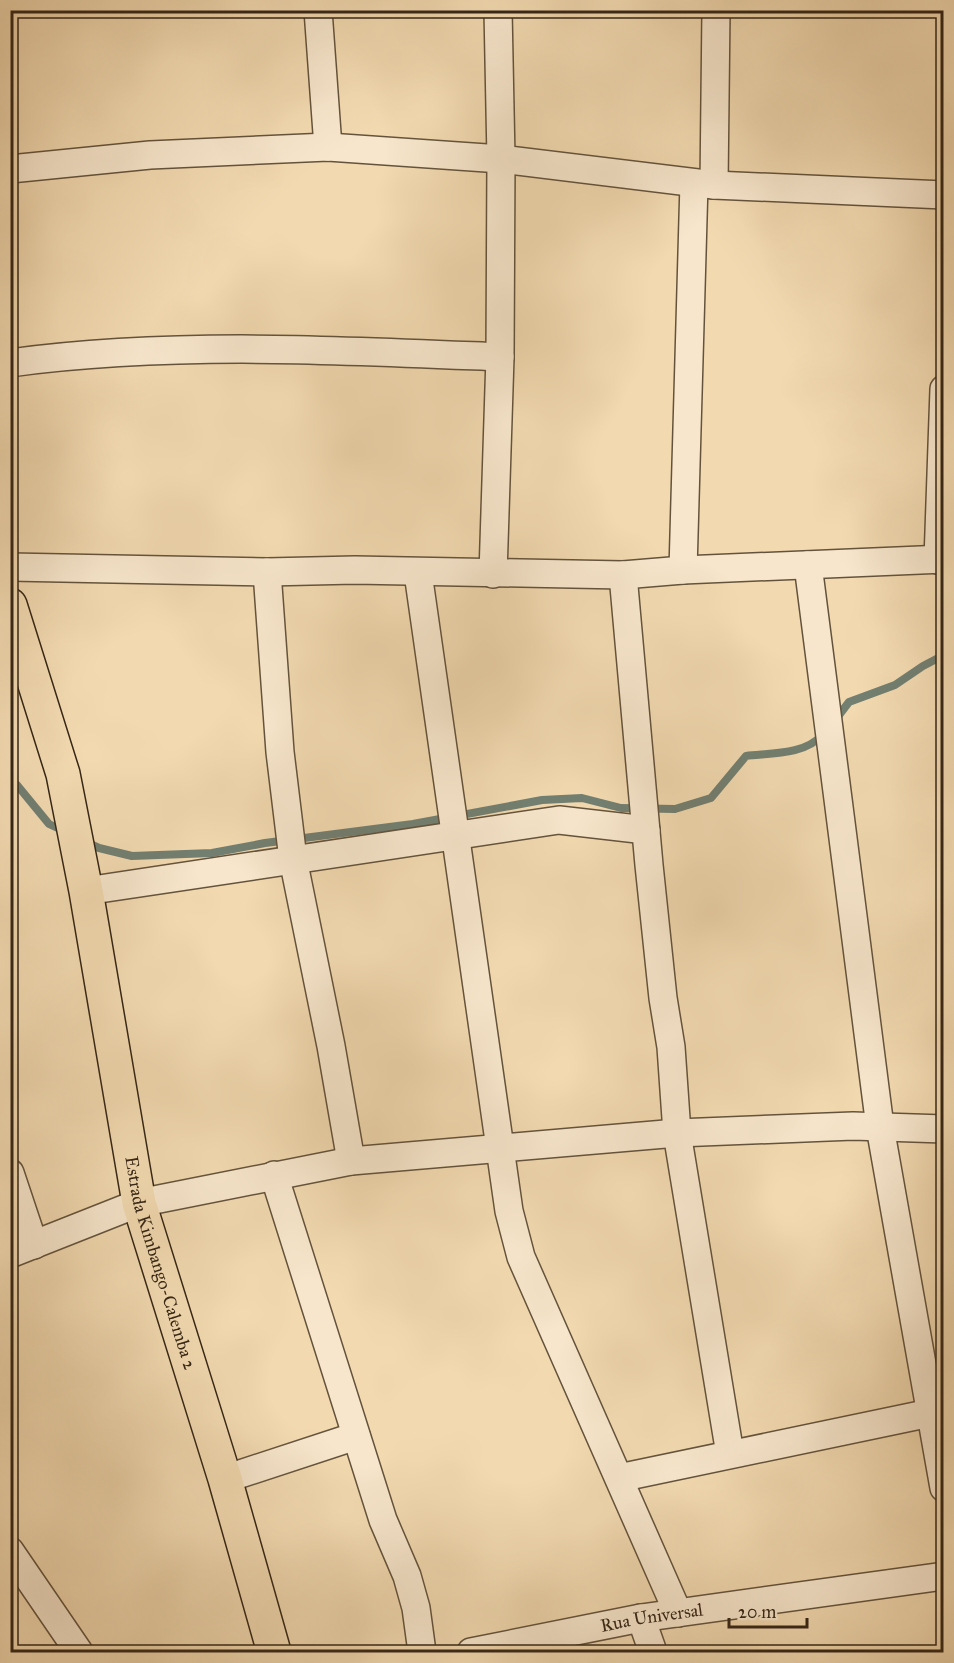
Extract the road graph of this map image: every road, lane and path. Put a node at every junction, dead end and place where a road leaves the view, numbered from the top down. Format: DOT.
graph roads {
  1 [pos="318,10"];
  2 [pos="498,10"];
  3 [pos="716,10"];
  4 [pos="328,147"];
  5 [pos="501,159"];
  6 [pos="10,169"];
  7 [pos="704,184"];
  8 [pos="944,195"];
  9 [pos="500,357"];
  10 [pos="10,363"];
  11 [pos="944,389"];
  12 [pos="941,559"];
  13 [pos="808,565"];
  14 [pos="10,567"];
  15 [pos="683,570"];
  16 [pos="267,572"];
  17 [pos="418,573"];
  18 [pos="494,574"];
  19 [pos="623,575"];
  20 [pos="10,605"];
  21 [pos="646,830"];
  22 [pos="455,836"];
  23 [pos="293,860"];
  24 [pos="83,878"];
  25 [pos="880,1127"];
  26 [pos="944,1129"];
  27 [pos="677,1133"];
  28 [pos="500,1147"];
  29 [pos="351,1161"];
  30 [pos="10,1173"];
  31 [pos="274,1175"];
  32 [pos="139,1203"];
  33 [pos="22,1249"];
  34 [pos="930,1413"];
  35 [pos="356,1436"];
  36 [pos="730,1454"];
  37 [pos="619,1478"];
  38 [pos="225,1479"];
  39 [pos="944,1488"];
  40 [pos="10,1551"];
  41 [pos="944,1576"];
  42 [pos="678,1613"];
  43 [pos="641,1618"];
  44 [pos="486,1651"];
  45 [pos="79,1653"];
  46 [pos="274,1653"];
  47 [pos="422,1653"];
  48 [pos="653,1653"];
  1 -- 4 [label="street"];
  2 -- 5 [label="street"];
  3 -- 7 [label="street"];
  4 -- 5 [label="street"];
  4 -- 6 [label="street"];
  5 -- 7 [label="street"];
  5 -- 9 [label="street"];
  7 -- 8 [label="street"];
  7 -- 15 [label="street"];
  9 -- 10 [label="street"];
  9 -- 18 [label="street"];
  11 -- 12 [label="street"];
  12 -- 13 [label="street"];
  13 -- 15 [label="street"];
  13 -- 25 [label="street"];
  14 -- 16 [label="street"];
  15 -- 19 [label="street"];
  16 -- 17 [label="street"];
  16 -- 23 [label="street"];
  17 -- 18 [label="street"];
  17 -- 22 [label="street"];
  18 -- 19 [label="street"];
  19 -- 21 [label="street"];
  20 -- 24 [label="main road, Estrada Kimbango-Calemba 2"];
  21 -- 22 [label="street"];
  21 -- 27 [label="street"];
  22 -- 23 [label="street"];
  22 -- 28 [label="street"];
  23 -- 24 [label="street"];
  23 -- 29 [label="street"];
  24 -- 32 [label="main road, Estrada Kimbango-Calemba 2"];
  25 -- 26 [label="street"];
  25 -- 27 [label="street"];
  25 -- 34 [label="street"];
  27 -- 28 [label="street"];
  27 -- 36 [label="street"];
  28 -- 29 [label="street"];
  28 -- 37 [label="street"];
  29 -- 31 [label="street"];
  30 -- 33 [label="street"];
  31 -- 32 [label="street"];
  31 -- 35 [label="street"];
  32 -- 33 [label="street"];
  32 -- 38 [label="main road, Estrada Kimbango-Calemba 2"];
  34 -- 36 [label="street"];
  34 -- 39 [label="street"];
  35 -- 38 [label="street"];
  35 -- 47 [label="street"];
  36 -- 37 [label="street"];
  37 -- 42 [label="street"];
  38 -- 46 [label="main road, Estrada Kimbango-Calemba 2"];
  40 -- 45 [label="street"];
  41 -- 42 [label="street, Rua Universal"];
  42 -- 43 [label="street, Rua Universal"];
  43 -- 44 [label="street, Rua Universal"];
  43 -- 48 [label="street"];
}
